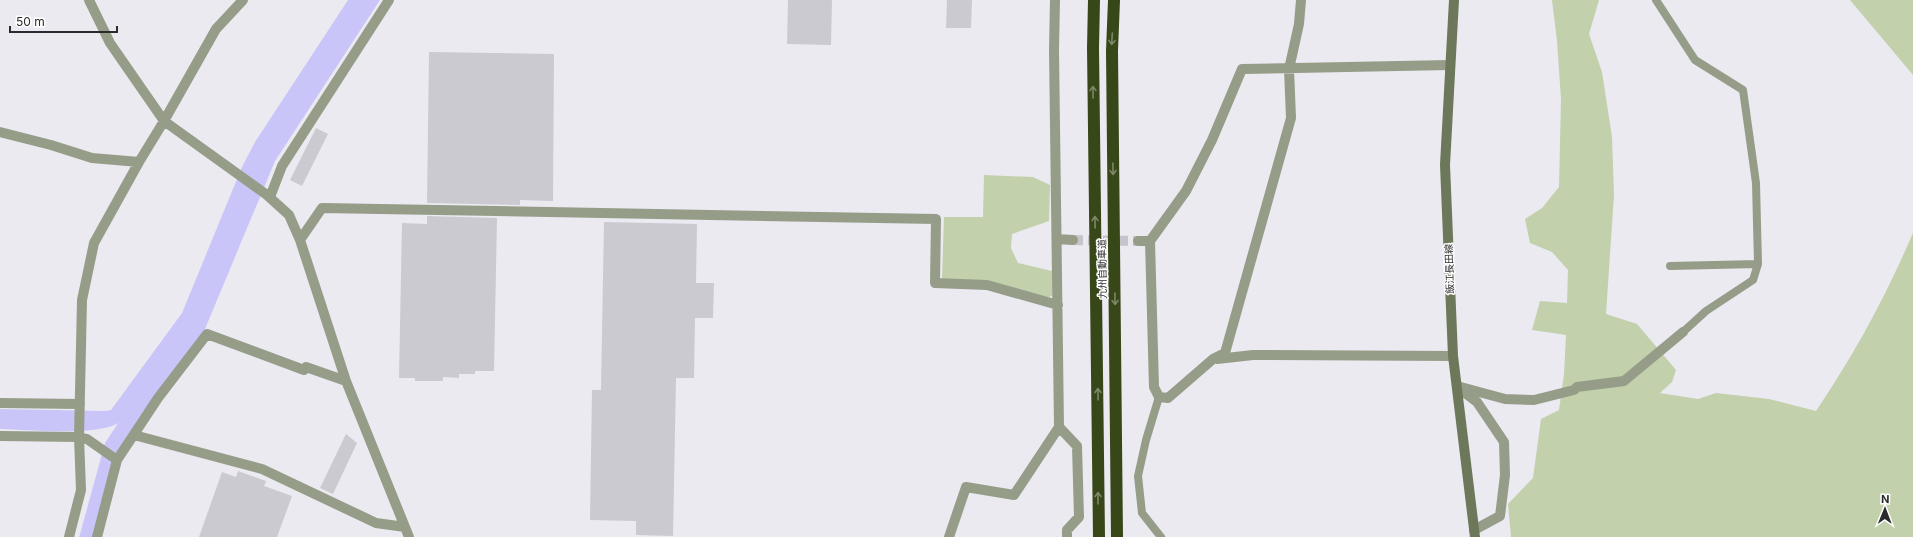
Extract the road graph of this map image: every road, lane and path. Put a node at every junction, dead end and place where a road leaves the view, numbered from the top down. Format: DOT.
graph roads {
  1 [pos="89,0"];
  2 [pos="243,0"];
  3 [pos="389,0"];
  4 [pos="1056,0"];
  5 [pos="1094,0"];
  6 [pos="1114,0"];
  7 [pos="1301,0"];
  8 [pos="1454,0"];
  9 [pos="1656,0"];
  10 [pos="1450,64"];
  11 [pos="1289,69"];
  12 [pos="164,122"];
  13 [pos="0,132"];
  14 [pos="139,162"];
  15 [pos="268,196"];
  16 [pos="1057,239"];
  17 [pos="300,240"];
  18 [pos="1073,240"];
  19 [pos="1138,241"];
  20 [pos="1150,241"];
  21 [pos="1758,264"];
  22 [pos="1670,266"];
  23 [pos="1058,305"];
  24 [pos="1683,332"];
  25 [pos="1453,356"];
  26 [pos="1213,359"];
  27 [pos="346,381"];
  28 [pos="1457,386"];
  29 [pos="1159,397"];
  30 [pos="0,403"];
  31 [pos="80,404"];
  32 [pos="1059,427"];
  33 [pos="134,434"];
  34 [pos="0,436"];
  35 [pos="80,437"];
  36 [pos="118,460"];
  37 [pos="407,534"];
  38 [pos="1475,534"];
  39 [pos="1117,536"];
  40 [pos="69,537"];
  41 [pos="97,537"];
  42 [pos="949,537"];
  43 [pos="1067,537"];
  44 [pos="1099,537"];
  45 [pos="1161,537"];
  1 -- 12 [label="street"];
  2 -- 12 [label="street"];
  3 -- 15 [label="street"];
  4 -- 16 [label="street"];
  44 -- 5 [label="highway, 九州自動車道, one-way"];
  6 -- 39 [label="highway, 九州自動車道, one-way"];
  7 -- 11 [label="street"];
  8 -- 10 [label="main road, 飯江長田線"];
  9 -- 21 [label="lane"];
  10 -- 11 [label="street"];
  10 -- 25 [label="main road, 飯江長田線"];
  11 -- 20 [label="street"];
  11 -- 26 [label="street"];
  12 -- 14 [label="street"];
  12 -- 15 [label="street"];
  13 -- 14 [label="street"];
  14 -- 31 [label="street"];
  15 -- 17 [label="street"];
  16 -- 18 [label="street"];
  16 -- 23 [label="street"];
  17 -- 23 [label="street"];
  17 -- 27 [label="street"];
  19 -- 20 [label="street"];
  20 -- 29 [label="street"];
  21 -- 22 [label="lane"];
  21 -- 24 [label="lane"];
  23 -- 32 [label="street"];
  24 -- 28 [label="street"];
  25 -- 26 [label="street"];
  25 -- 28 [label="main road, 飯江長田線"];
  26 -- 29 [label="street"];
  27 -- 33 [label="street"];
  27 -- 37 [label="street"];
  28 -- 38 [label="main road, 飯江長田線"];
  28 -- 38 [label="street"];
  29 -- 45 [label="lane"];
  30 -- 31 [label="street"];
  31 -- 35 [label="street"];
  32 -- 42 [label="street"];
  32 -- 43 [label="street"];
  33 -- 36 [label="street"];
  33 -- 37 [label="street"];
  34 -- 35 [label="street"];
  35 -- 36 [label="street"];
  35 -- 40 [label="street"];
  36 -- 41 [label="street"];
}
